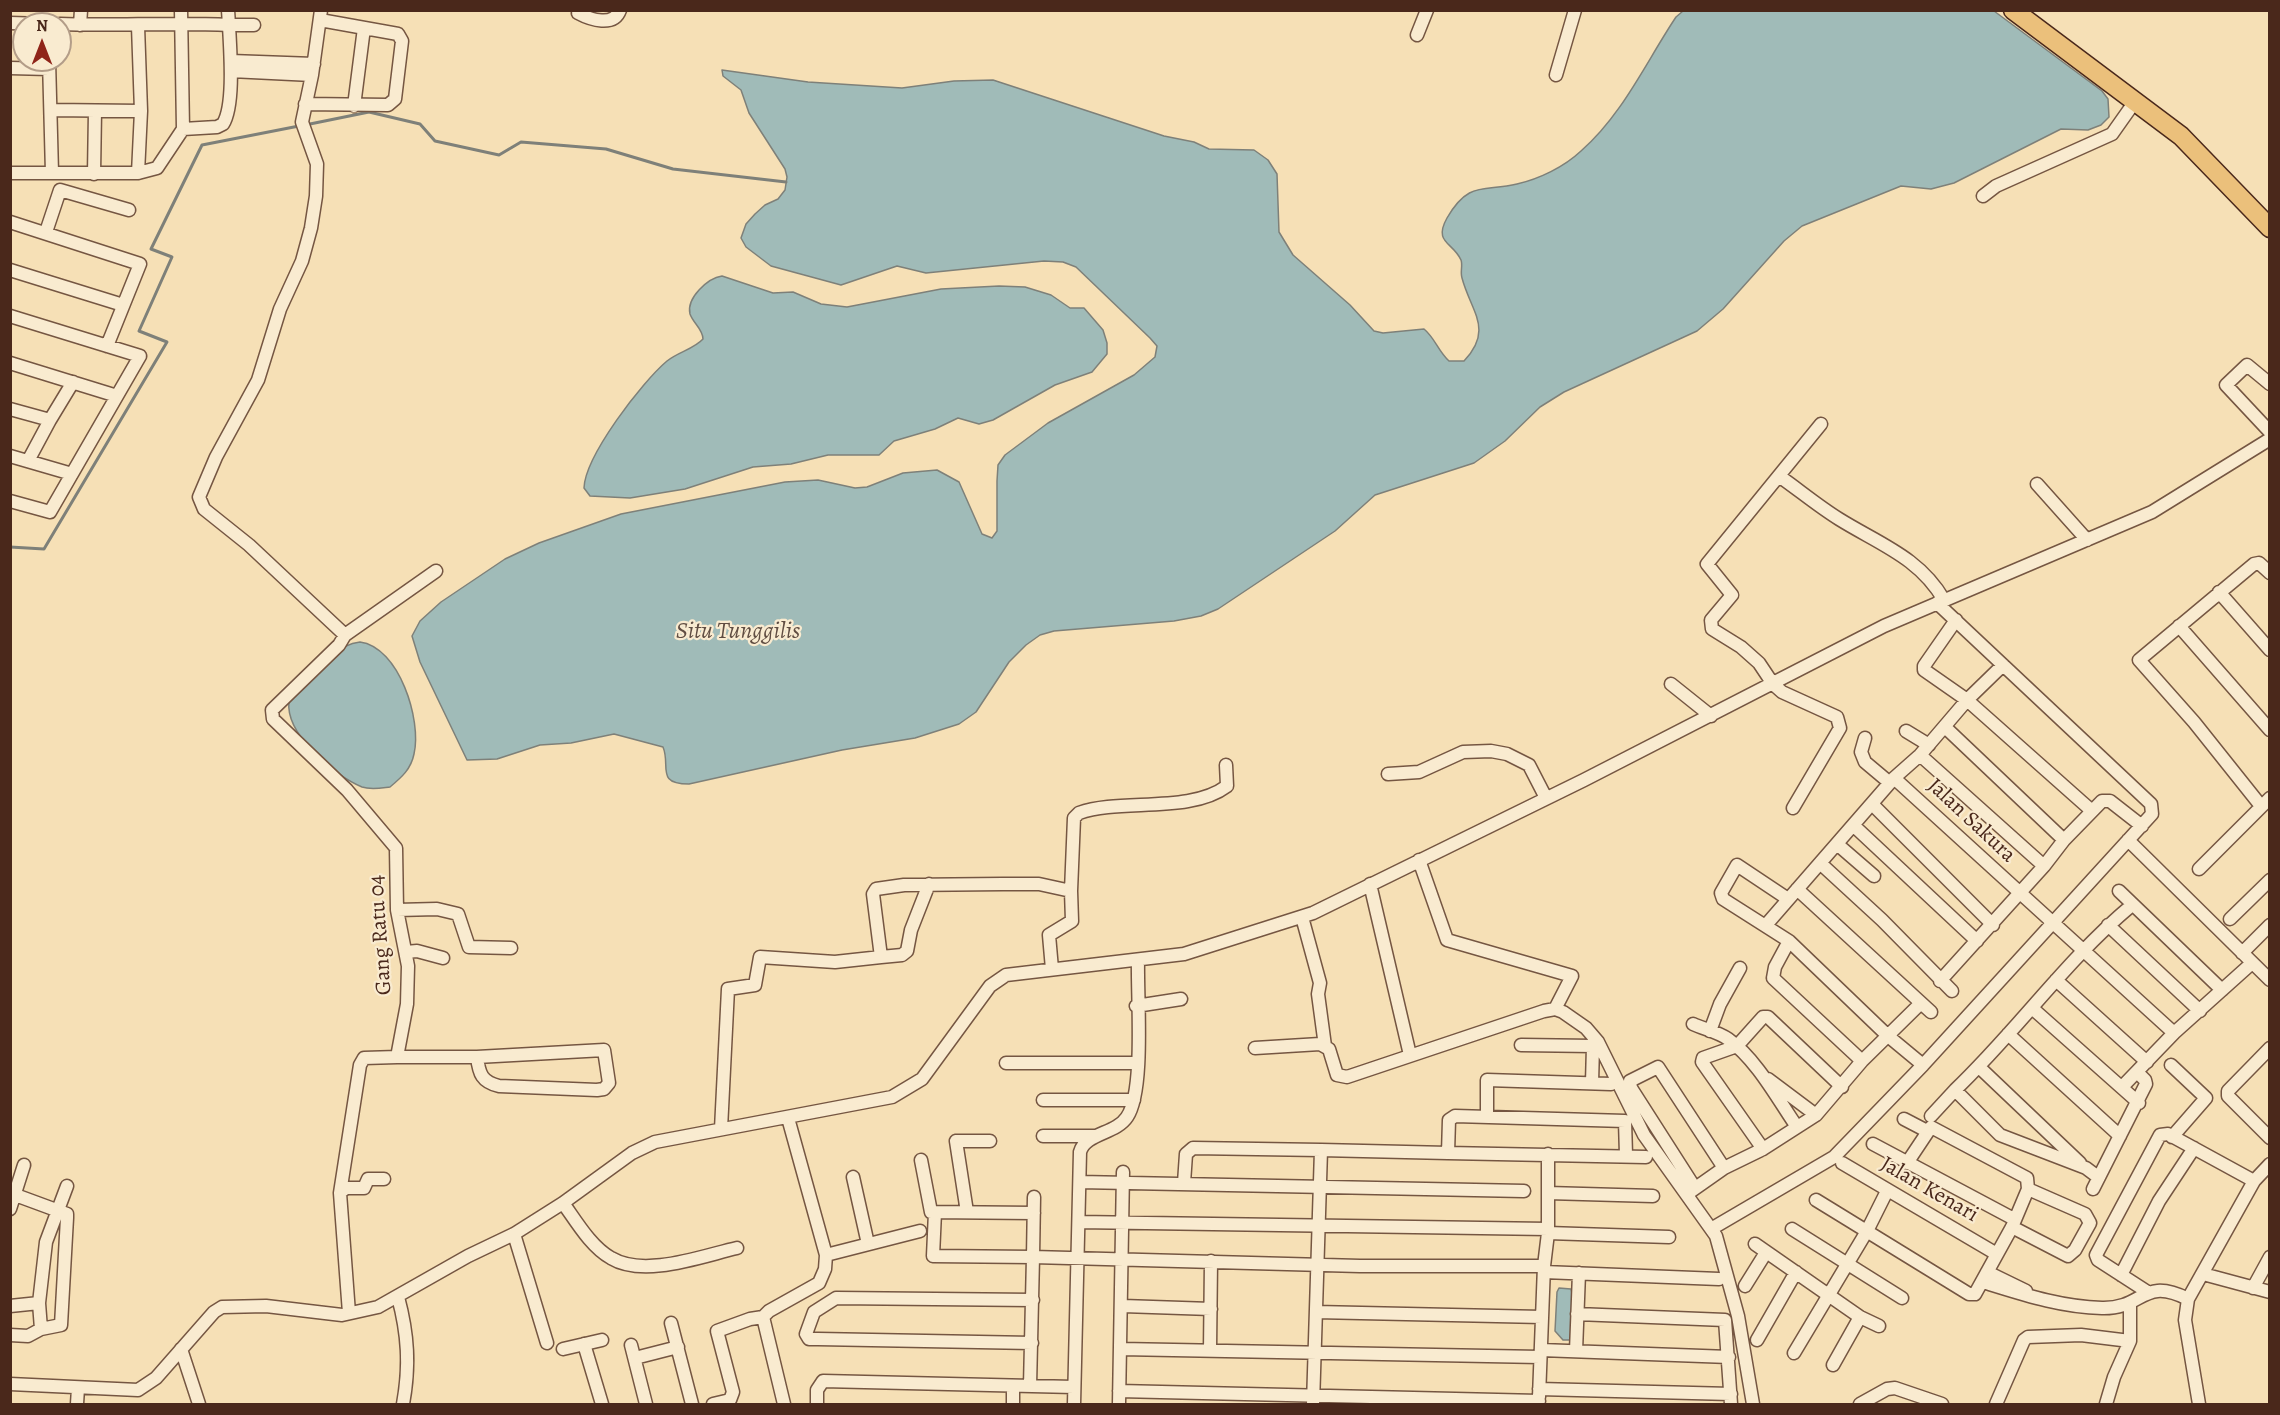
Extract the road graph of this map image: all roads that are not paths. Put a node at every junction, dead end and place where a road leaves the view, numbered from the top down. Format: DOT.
graph roads {
  1 [pos="81,10"];
  2 [pos="228,10"];
  3 [pos="620,10"];
  4 [pos="1427,10"];
  5 [pos="1575,10"];
  6 [pos="2013,10"];
  7 [pos="577,11"];
  8 [pos="321,15"];
  9 [pos="181,16"];
  10 [pos="72,25"];
  11 [pos="80,25"];
  12 [pos="229,25"];
  13 [pos="254,25"];
  14 [pos="138,26"];
  15 [pos="364,28"];
  16 [pos="1417,35"];
  17 [pos="231,66"];
  18 [pos="313,70"];
  19 [pos="49,72"];
  20 [pos="1556,75"];
  21 [pos="2136,100"];
  22 [pos="305,104"];
  23 [pos="354,106"];
  24 [pos="51,110"];
  25 [pos="95,111"];
  26 [pos="141,111"];
  27 [pos="183,129"];
  28 [pos="10,173"];
  29 [pos="52,173"];
  30 [pos="138,173"];
  31 [pos="94,174"];
  32 [pos="1983,196"];
  33 [pos="129,210"];
  34 [pos="10,222"];
  35 [pos="2270,228"];
  36 [pos="46,232"];
  37 [pos="10,270"];
  38 [pos="123,304"];
  39 [pos="10,316"];
  40 [pos="107,346"];
  41 [pos="10,363"];
  42 [pos="73,382"];
  43 [pos="2270,384"];
  44 [pos="117,396"];
  45 [pos="10,409"];
  46 [pos="50,420"];
  47 [pos="1821,424"];
  48 [pos="2270,432"];
  49 [pos="2270,439"];
  50 [pos="10,456"];
  51 [pos="28,461"];
  52 [pos="72,474"];
  53 [pos="1779,476"];
  54 [pos="2037,483"];
  55 [pos="10,501"];
  56 [pos="2087,540"];
  57 [pos="436,571"];
  58 [pos="2270,573"];
  59 [pos="2219,592"];
  60 [pos="1940,601"];
  61 [pos="1956,620"];
  62 [pos="2179,626"];
  63 [pos="345,635"];
  64 [pos="2270,650"];
  65 [pos="2003,665"];
  66 [pos="1671,684"];
  67 [pos="1773,684"];
  68 [pos="1967,700"];
  69 [pos="1711,716"];
  70 [pos="1946,728"];
  71 [pos="2270,730"];
  72 [pos="1906,731"];
  73 [pos="1865,738"];
  74 [pos="1925,750"];
  75 [pos="1226,765"];
  76 [pos="1388,774"];
  77 [pos="1892,781"];
  78 [pos="1546,798"];
  79 [pos="2265,802"];
  80 [pos="1872,804"];
  81 [pos="1793,808"];
  82 [pos="2092,811"];
  83 [pos="1853,825"];
  84 [pos="2142,826"];
  85 [pos="2064,840"];
  86 [pos="2128,840"];
  87 [pos="1837,844"];
  88 [pos="1419,860"];
  89 [pos="1820,863"];
  90 [pos="2044,866"];
  91 [pos="2199,869"];
  92 [pos="1874,876"];
  93 [pos="2270,880"];
  94 [pos="929,884"];
  95 [pos="1370,884"];
  96 [pos="1797,889"];
  97 [pos="1071,891"];
  98 [pos="2119,891"];
  99 [pos="2020,894"];
  100 [pos="1788,899"];
  101 [pos="2132,905"];
  102 [pos="397,910"];
  103 [pos="1302,917"];
  104 [pos="2230,919"];
  105 [pos="2052,923"];
  106 [pos="1766,924"];
  107 [pos="1993,924"];
  108 [pos="2108,925"];
  109 [pos="2270,925"];
  110 [pos="1789,941"];
  111 [pos="1977,941"];
  112 [pos="511,948"];
  113 [pos="2082,950"];
  114 [pos="406,952"];
  115 [pos="2242,953"];
  116 [pos="881,957"];
  117 [pos="443,958"];
  118 [pos="1138,960"];
  119 [pos="2252,963"];
  120 [pos="1740,968"];
  121 [pos="1052,969"];
  122 [pos="2056,980"];
  123 [pos="2270,980"];
  124 [pos="1940,981"];
  125 [pos="2223,990"];
  126 [pos="1952,991"];
  127 [pos="1181,999"];
  128 [pos="1921,1003"];
  129 [pos="1136,1006"];
  130 [pos="2032,1008"];
  131 [pos="1555,1009"];
  132 [pos="2200,1011"];
  133 [pos="1931,1012"];
  134 [pos="1693,1024"];
  135 [pos="1710,1031"];
  136 [pos="2174,1033"];
  137 [pos="2008,1034"];
  138 [pos="1888,1036"];
  139 [pos="1521,1045"];
  140 [pos="1325,1046"];
  141 [pos="1737,1046"];
  142 [pos="1255,1048"];
  143 [pos="2270,1048"];
  144 [pos="1410,1055"];
  145 [pos="397,1057"];
  146 [pos="477,1057"];
  147 [pos="1862,1061"];
  148 [pos="2147,1062"];
  149 [pos="1006,1063"];
  150 [pos="1138,1063"];
  151 [pos="1923,1065"];
  152 [pos="2171,1065"];
  153 [pos="1979,1067"];
  154 [pos="2137,1072"];
  155 [pos="1760,1073"];
  156 [pos="1592,1083"];
  157 [pos="1611,1084"];
  158 [pos="1842,1087"];
  159 [pos="2122,1087"];
  160 [pos="1955,1090"];
  161 [pos="1043,1100"];
  162 [pos="1134,1100"];
  163 [pos="2139,1102"];
  164 [pos="1816,1115"];
  165 [pos="1931,1116"];
  166 [pos="1487,1117"];
  167 [pos="788,1118"];
  168 [pos="1904,1119"];
  169 [pos="1797,1127"];
  170 [pos="721,1128"];
  171 [pos="1927,1131"];
  172 [pos="1043,1136"];
  173 [pos="1096,1136"];
  174 [pos="2120,1136"];
  175 [pos="2172,1137"];
  176 [pos="2270,1138"];
  177 [pos="990,1141"];
  178 [pos="1873,1144"];
  179 [pos="2194,1148"];
  180 [pos="1763,1149"];
  181 [pos="1321,1150"];
  182 [pos="1448,1153"];
  183 [pos="1548,1154"];
  184 [pos="1626,1155"];
  185 [pos="1646,1157"];
  186 [pos="921,1160"];
  187 [pos="1842,1163"];
  188 [pos="1908,1163"];
  189 [pos="2270,1164"];
  190 [pos="24,1166"];
  191 [pos="1724,1168"];
  192 [pos="2086,1168"];
  193 [pos="853,1177"];
  194 [pos="1123,1177"];
  195 [pos="384,1179"];
  196 [pos="2254,1181"];
  197 [pos="1080,1182"];
  198 [pos="1184,1183"];
  199 [pos="67,1186"];
  200 [pos="1318,1187"];
  201 [pos="2028,1189"];
  202 [pos="1524,1191"];
  203 [pos="1691,1191"];
  204 [pos="1887,1191"];
  205 [pos="340,1192"];
  206 [pos="1548,1193"];
  207 [pos="13,1194"];
  208 [pos="1034,1197"];
  209 [pos="1653,1197"];
  210 [pos="1816,1200"];
  211 [pos="563,1203"];
  212 [pos="10,1209"];
  213 [pos="59,1209"];
  214 [pos="935,1212"];
  215 [pos="967,1212"];
  216 [pos="1034,1213"];
  217 [pos="1079,1222"];
  218 [pos="1124,1222"];
  219 [pos="2013,1223"];
  220 [pos="1318,1225"];
  221 [pos="1711,1229"];
  222 [pos="1792,1229"];
  223 [pos="920,1231"];
  224 [pos="1548,1231"];
  225 [pos="1867,1231"];
  226 [pos="514,1234"];
  227 [pos="1669,1237"];
  228 [pos="868,1244"];
  229 [pos="1755,1244"];
  230 [pos="737,1248"];
  231 [pos="1995,1253"];
  232 [pos="1765,1254"];
  233 [pos="826,1255"];
  234 [pos="1034,1257"];
  235 [pos="1077,1260"];
  236 [pos="1124,1260"];
  237 [pos="2269,1260"];
  238 [pos="1211,1261"];
  239 [pos="1847,1263"];
  240 [pos="1317,1265"];
  241 [pos="1544,1269"];
  242 [pos="1796,1272"];
  243 [pos="1578,1274"];
  244 [pos="2202,1274"];
  245 [pos="2121,1275"];
  246 [pos="1985,1277"];
  247 [pos="1719,1279"];
  248 [pos="1745,1286"];
  249 [pos="2253,1288"];
  250 [pos="2146,1291"];
  251 [pos="1828,1292"];
  252 [pos="2270,1292"];
  253 [pos="398,1297"];
  254 [pos="1902,1298"];
  255 [pos="2188,1299"];
  256 [pos="1033,1300"];
  257 [pos="39,1303"];
  258 [pos="2130,1305"];
  259 [pos="10,1306"];
  260 [pos="1123,1306"];
  261 [pos="1211,1309"];
  262 [pos="1316,1312"];
  263 [pos="349,1313"];
  264 [pos="1577,1314"];
  265 [pos="763,1317"];
  266 [pos="1542,1317"];
  267 [pos="1860,1317"];
  268 [pos="671,1323"];
  269 [pos="1879,1326"];
  270 [pos="41,1329"];
  271 [pos="10,1335"];
  272 [pos="602,1340"];
  273 [pos="1757,1340"];
  274 [pos="2130,1341"];
  275 [pos="547,1343"];
  276 [pos="1032,1343"];
  277 [pos="584,1344"];
  278 [pos="678,1347"];
  279 [pos="181,1349"];
  280 [pos="563,1349"];
  281 [pos="1121,1349"];
  282 [pos="1210,1350"];
  283 [pos="1576,1351"];
  284 [pos="1315,1353"];
  285 [pos="1541,1353"];
  286 [pos="1794,1353"];
  287 [pos="1729,1357"];
  288 [pos="1833,1365"];
  289 [pos="10,1384"];
  290 [pos="1013,1386"];
  291 [pos="1030,1386"];
  292 [pos="1074,1387"];
  293 [pos="78,1388"];
  294 [pos="1119,1391"];
  295 [pos="1539,1398"];
  296 [pos="1731,1399"];
  297 [pos="1313,1401"];
  298 [pos="76,1404"];
  299 [pos="199,1404"];
  300 [pos="403,1404"];
  301 [pos="602,1404"];
  302 [pos="646,1404"];
  303 [pos="692,1404"];
  304 [pos="713,1404"];
  305 [pos="784,1404"];
  306 [pos="817,1404"];
  307 [pos="1012,1404"];
  308 [pos="1074,1404"];
  309 [pos="1119,1404"];
  310 [pos="1753,1404"];
  311 [pos="1860,1404"];
  312 [pos="1942,1404"];
  313 [pos="1996,1404"];
  314 [pos="2106,1404"];
  315 [pos="2199,1404"];
  1 -- 11 [label="street"];
  2 -- 12 [label="street"];
  3 -- 7 [label="street"];
  4 -- 16 [label="street"];
  5 -- 20 [label="street"];
  6 -- 21 [label="main road"];
  8 -- 15 [label="street"];
  8 -- 18 [label="street"];
  9 -- 12 [label="street"];
  9 -- 14 [label="street"];
  9 -- 27 [label="street"];
  10 -- 11 [label="street"];
  11 -- 14 [label="street"];
  12 -- 13 [label="street"];
  12 -- 17 [label="street"];
  14 -- 26 [label="street"];
  15 -- 23 [label="street"];
  15 -- 23 [label="street"];
  17 -- 18 [label="street"];
  17 -- 27 [label="street"];
  18 -- 22 [label="street"];
  19 -- 24 [label="street"];
  21 -- 32 [label="street"];
  21 -- 35 [label="main road"];
  22 -- 23 [label="street"];
  22 -- 63 [label="street"];
  24 -- 25 [label="street"];
  24 -- 29 [label="street"];
  25 -- 26 [label="street"];
  25 -- 31 [label="street"];
  26 -- 30 [label="street"];
  27 -- 30 [label="street"];
  28 -- 29 [label="street"];
  29 -- 31 [label="street"];
  30 -- 31 [label="street"];
  33 -- 36 [label="street"];
  34 -- 36 [label="street"];
  36 -- 38 [label="street"];
  37 -- 38 [label="street"];
  38 -- 40 [label="street"];
  39 -- 40 [label="street"];
  40 -- 44 [label="street"];
  41 -- 42 [label="street"];
  42 -- 44 [label="street"];
  42 -- 46 [label="street"];
  43 -- 48 [label="street"];
  44 -- 52 [label="street"];
  45 -- 46 [label="street"];
  46 -- 51 [label="street"];
  47 -- 53 [label="street"];
  49 -- 56 [label="street"];
  50 -- 51 [label="street"];
  51 -- 52 [label="street"];
  52 -- 55 [label="street"];
  53 -- 60 [label="street"];
  53 -- 67 [label="street"];
  54 -- 56 [label="street"];
  56 -- 60 [label="street"];
  57 -- 63 [label="street"];
  58 -- 59 [label="street"];
  59 -- 62 [label="street"];
  59 -- 64 [label="street"];
  60 -- 61 [label="street"];
  60 -- 67 [label="street"];
  61 -- 65 [label="street"];
  61 -- 68 [label="street"];
  62 -- 71 [label="street"];
  62 -- 79 [label="street"];
  63 -- 102 [label="street, Gang Ratu 04"];
  65 -- 68 [label="street"];
  65 -- 84 [label="street"];
  66 -- 69 [label="street"];
  67 -- 69 [label="street"];
  67 -- 81 [label="street"];
  68 -- 70 [label="street"];
  68 -- 82 [label="street"];
  69 -- 78 [label="street"];
  70 -- 74 [label="street"];
  70 -- 85 [label="street"];
  72 -- 74 [label="street"];
  73 -- 77 [label="street, Jalan Sakura"];
  74 -- 77 [label="street"];
  74 -- 90 [label="street"];
  75 -- 97 [label="street"];
  76 -- 78 [label="street"];
  77 -- 80 [label="street"];
  77 -- 99 [label="street, Jalan Sakura"];
  78 -- 88 [label="street"];
  79 -- 91 [label="street"];
  80 -- 83 [label="street"];
  80 -- 107 [label="street"];
  82 -- 84 [label="street"];
  82 -- 85 [label="street"];
  83 -- 87 [label="street"];
  83 -- 111 [label="street"];
  84 -- 86 [label="street"];
  85 -- 90 [label="street"];
  86 -- 105 [label="street"];
  86 -- 115 [label="street"];
  87 -- 89 [label="street"];
  87 -- 92 [label="street"];
  88 -- 95 [label="street"];
  88 -- 131 [label="street"];
  89 -- 96 [label="street"];
  89 -- 124 [label="street"];
  90 -- 99 [label="street"];
  93 -- 104 [label="street"];
  94 -- 97 [label="street"];
  94 -- 116 [label="street"];
  94 -- 116 [label="street"];
  95 -- 103 [label="street"];
  95 -- 144 [label="street"];
  96 -- 100 [label="street"];
  96 -- 128 [label="street"];
  97 -- 121 [label="street"];
  98 -- 101 [label="street"];
  99 -- 105 [label="street, Jalan Sakura"];
  99 -- 107 [label="street"];
  100 -- 106 [label="street"];
  100 -- 106 [label="street"];
  101 -- 108 [label="street"];
  101 -- 125 [label="street"];
  102 -- 112 [label="street"];
  102 -- 114 [label="street, Gang Ratu 04"];
  103 -- 118 [label="street"];
  103 -- 140 [label="street"];
  105 -- 113 [label="street, Jalan Sakura"];
  105 -- 151 [label="street"];
  106 -- 110 [label="street"];
  107 -- 111 [label="street"];
  108 -- 113 [label="street"];
  108 -- 132 [label="street"];
  109 -- 115 [label="street"];
  110 -- 138 [label="street"];
  110 -- 147 [label="street"];
  111 -- 124 [label="street"];
  113 -- 122 [label="street"];
  113 -- 136 [label="street, Jalan Sakura"];
  114 -- 117 [label="street"];
  114 -- 145 [label="street, Gang Ratu 04"];
  115 -- 119 [label="street"];
  116 -- 170 [label="street"];
  118 -- 121 [label="street"];
  118 -- 129 [label="street"];
  119 -- 123 [label="street"];
  119 -- 125 [label="street"];
  120 -- 135 [label="street"];
  121 -- 167 [label="street"];
  122 -- 130 [label="street"];
  122 -- 148 [label="street"];
  124 -- 126 [label="street"];
  125 -- 132 [label="street"];
  127 -- 129 [label="street"];
  128 -- 133 [label="street"];
  128 -- 138 [label="street"];
  129 -- 150 [label="street"];
  130 -- 137 [label="street"];
  130 -- 159 [label="street"];
  131 -- 144 [label="street"];
  131 -- 203 [label="street"];
  132 -- 136 [label="street"];
  134 -- 135 [label="street"];
  135 -- 141 [label="street"];
  136 -- 148 [label="street"];
  137 -- 153 [label="street"];
  137 -- 174 [label="street"];
  138 -- 147 [label="street"];
  138 -- 151 [label="street"];
  139 -- 156 [label="street"];
  140 -- 142 [label="street"];
  140 -- 144 [label="street"];
  141 -- 155 [label="street"];
  141 -- 158 [label="street"];
  141 -- 180 [label="street"];
  143 -- 176 [label="street"];
  145 -- 146 [label="street"];
  145 -- 205 [label="street"];
  146 -- 146 [label="street"];
  147 -- 158 [label="street"];
  148 -- 154 [label="street"];
  149 -- 150 [label="street"];
  150 -- 162 [label="street"];
  151 -- 221 [label="street"];
  152 -- 175 [label="street"];
  153 -- 160 [label="street"];
  153 -- 192 [label="street"];
  154 -- 159 [label="street"];
  154 -- 163 [label="street"];
  155 -- 164 [label="street"];
  155 -- 169 [label="street"];
  156 -- 157 [label="street"];
  156 -- 166 [label="street"];
  158 -- 164 [label="street"];
  159 -- 163 [label="street"];
  160 -- 165 [label="street"];
  160 -- 192 [label="street"];
  161 -- 162 [label="street"];
  162 -- 173 [label="street"];
  163 -- 174 [label="street"];
  164 -- 169 [label="street"];
  166 -- 182 [label="street"];
  166 -- 184 [label="street"];
  167 -- 170 [label="street"];
  167 -- 233 [label="street"];
  168 -- 171 [label="street"];
  169 -- 180 [label="street"];
  170 -- 211 [label="street"];
  171 -- 188 [label="street"];
  171 -- 201 [label="street"];
  172 -- 173 [label="street"];
  173 -- 197 [label="street"];
  174 -- 192 [label="street"];
  175 -- 179 [label="street"];
  175 -- 245 [label="street"];
  177 -- 215 [label="street"];
  178 -- 188 [label="street"];
  179 -- 196 [label="street"];
  179 -- 245 [label="street"];
  180 -- 191 [label="street"];
  181 -- 182 [label="street"];
  181 -- 198 [label="street"];
  181 -- 200 [label="street"];
  182 -- 183 [label="street"];
  183 -- 184 [label="street"];
  183 -- 206 [label="street"];
  184 -- 185 [label="street"];
  186 -- 214 [label="street"];
  187 -- 204 [label="street, Jalan Kenari"];
  188 -- 219 [label="street"];
  189 -- 196 [label="street"];
  190 -- 207 [label="street"];
  191 -- 203 [label="street"];
  191 -- 203 [label="street"];
  193 -- 228 [label="street"];
  194 -- 197 [label="street"];
  194 -- 198 [label="street"];
  194 -- 218 [label="street"];
  195 -- 205 [label="street"];
  196 -- 244 [label="street"];
  197 -- 217 [label="street"];
  198 -- 200 [label="street"];
  199 -- 213 [label="street"];
  200 -- 202 [label="street"];
  200 -- 220 [label="street"];
  201 -- 219 [label="street"];
  201 -- 219 [label="street"];
  203 -- 221 [label="street"];
  204 -- 225 [label="street"];
  204 -- 231 [label="street, Jalan Kenari"];
  205 -- 263 [label="street"];
  206 -- 209 [label="street"];
  206 -- 224 [label="street"];
  207 -- 212 [label="street"];
  207 -- 213 [label="street"];
  208 -- 216 [label="street"];
  210 -- 225 [label="street"];
  211 -- 226 [label="street"];
  211 -- 230 [label="street"];
  213 -- 257 [label="street"];
  213 -- 270 [label="street"];
  214 -- 215 [label="street"];
  214 -- 234 [label="street"];
  215 -- 216 [label="street"];
  216 -- 234 [label="street"];
  217 -- 218 [label="street"];
  217 -- 235 [label="street"];
  218 -- 220 [label="street"];
  218 -- 236 [label="street"];
  219 -- 231 [label="street"];
  220 -- 224 [label="street"];
  220 -- 240 [label="street"];
  221 -- 310 [label="street"];
  222 -- 239 [label="street"];
  223 -- 228 [label="street"];
  224 -- 227 [label="street"];
  224 -- 241 [label="street"];
  225 -- 239 [label="street"];
  225 -- 246 [label="street"];
  226 -- 253 [label="street"];
  226 -- 275 [label="street"];
  228 -- 233 [label="street"];
  229 -- 232 [label="street"];
  231 -- 246 [label="street"];
  232 -- 242 [label="street"];
  232 -- 248 [label="street"];
  233 -- 265 [label="street"];
  234 -- 235 [label="street"];
  234 -- 256 [label="street"];
  235 -- 236 [label="street"];
  235 -- 292 [label="street"];
  236 -- 238 [label="street"];
  236 -- 260 [label="street"];
  237 -- 249 [label="street"];
  238 -- 240 [label="street"];
  238 -- 261 [label="street"];
  239 -- 251 [label="street"];
  239 -- 254 [label="street"];
  240 -- 241 [label="street"];
  240 -- 262 [label="street"];
  241 -- 243 [label="street"];
  241 -- 266 [label="street"];
  242 -- 251 [label="street"];
  242 -- 273 [label="street"];
  243 -- 247 [label="street"];
  243 -- 264 [label="street"];
  244 -- 249 [label="street"];
  244 -- 255 [label="street"];
  245 -- 250 [label="street"];
  246 -- 258 [label="street"];
  249 -- 252 [label="street"];
  250 -- 255 [label="street"];
  250 -- 258 [label="street"];
  251 -- 267 [label="street"];
  251 -- 286 [label="street"];
  253 -- 263 [label="street"];
  253 -- 300 [label="street"];
  255 -- 315 [label="street"];
  256 -- 276 [label="street"];
  256 -- 276 [label="street"];
  257 -- 259 [label="street"];
  257 -- 270 [label="street"];
  258 -- 274 [label="street"];
  260 -- 261 [label="street"];
  260 -- 281 [label="street"];
  261 -- 282 [label="street"];
  262 -- 266 [label="street"];
  262 -- 284 [label="street"];
  263 -- 279 [label="street"];
  264 -- 283 [label="street"];
  264 -- 287 [label="street"];
  265 -- 304 [label="street"];
  265 -- 305 [label="street"];
  266 -- 285 [label="street"];
  267 -- 269 [label="street"];
  267 -- 288 [label="street"];
  268 -- 278 [label="street"];
  270 -- 271 [label="street"];
  272 -- 277 [label="street"];
  274 -- 313 [label="street"];
  274 -- 314 [label="street"];
  276 -- 291 [label="street"];
  277 -- 280 [label="street"];
  277 -- 301 [label="street"];
  278 -- 302 [label="street"];
  278 -- 303 [label="street"];
  279 -- 293 [label="street"];
  279 -- 299 [label="street"];
  281 -- 282 [label="street"];
  281 -- 294 [label="street"];
  282 -- 284 [label="street"];
  283 -- 285 [label="street"];
  283 -- 287 [label="street"];
  284 -- 285 [label="street"];
  284 -- 297 [label="street"];
  285 -- 295 [label="street"];
  287 -- 296 [label="street"];
  289 -- 293 [label="street"];
  290 -- 291 [label="street"];
  290 -- 306 [label="street"];
  290 -- 307 [label="street"];
  291 -- 292 [label="street"];
  292 -- 308 [label="street"];
  293 -- 298 [label="street"];
  294 -- 297 [label="street"];
  294 -- 309 [label="street"];
  295 -- 296 [label="street"];
  295 -- 297 [label="street"];
  311 -- 312 [label="street"];
}
